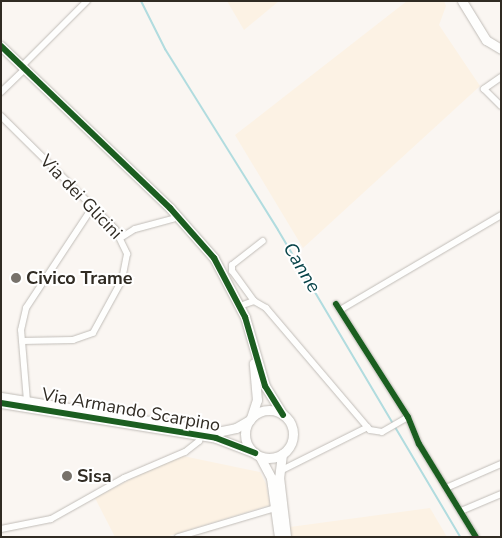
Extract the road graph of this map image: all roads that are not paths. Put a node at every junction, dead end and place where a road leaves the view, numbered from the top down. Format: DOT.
graph roads {
  1 [pos="87,1"];
  2 [pos="462,1"];
  3 [pos="1,46"];
  4 [pos="501,49"];
  5 [pos="1,54"];
  6 [pos="22,70"];
  7 [pos="501,78"];
  8 [pos="1,92"];
  9 [pos="501,106"];
  10 [pos="1,116"];
  11 [pos="92,208"];
  12 [pos="501,216"];
  13 [pos="173,219"];
  14 [pos="122,237"];
  15 [pos="263,241"];
  16 [pos="254,301"];
  17 [pos="240,306"];
  18 [pos="22,342"];
  19 [pos="1,396"];
  20 [pos="27,401"];
  21 [pos="1,403"];
  22 [pos="284,415"];
  23 [pos="408,417"];
  24 [pos="251,419"];
  25 [pos="368,427"];
  26 [pos="200,436"];
  27 [pos="282,454"];
  28 [pos="258,455"];
  29 [pos="501,464"];
  30 [pos="280,471"];
  31 [pos="446,488"];
  32 [pos="501,494"];
  33 [pos="275,508"];
  34 [pos="461,511"];
  35 [pos="1,529"];
  36 [pos="178,537"];
  37 [pos="279,537"];
  38 [pos="286,537"];
  39 [pos="476,537"];
  1 -- 6 [label="street"];
  2 -- 4 [label="street"];
  3 -- 6 [label="street"];
  5 -- 6 [label="street"];
  6 -- 8 [label="street"];
  6 -- 13 [label="street"];
  6 -- 17 [label="street"];
  7 -- 9 [label="street"];
  10 -- 11 [label="street, Via dei Glicini"];
  11 -- 14 [label="street, Via dei Glicini"];
  11 -- 18 [label="street"];
  12 -- 23 [label="street"];
  13 -- 14 [label="street"];
  13 -- 24 [label="street"];
  14 -- 18 [label="street, Via dei Glicini"];
  15 -- 16 [label="street"];
  16 -- 17 [label="street"];
  16 -- 25 [label="street"];
  17 -- 22 [label="street"];
  18 -- 20 [label="street"];
  19 -- 20 [label="street, Via Armando Scarpino"];
  20 -- 24 [label="street, Via Armando Scarpino"];
  21 -- 26 [label="street, Via Armando Scarpino"];
  22 -- 24 [label="street"];
  22 -- 27 [label="street"];
  23 -- 25 [label="street"];
  23 -- 31 [label="street"];
  24 -- 28 [label="street"];
  25 -- 30 [label="street"];
  26 -- 28 [label="street, Via Armando Scarpino"];
  26 -- 35 [label="street"];
  27 -- 28 [label="street"];
  27 -- 30 [label="street"];
  28 -- 33 [label="street"];
  29 -- 31 [label="street"];
  30 -- 38 [label="street"];
  31 -- 34 [label="street"];
  32 -- 34 [label="street"];
  33 -- 36 [label="street"];
  33 -- 37 [label="street"];
  34 -- 39 [label="street"];
}
